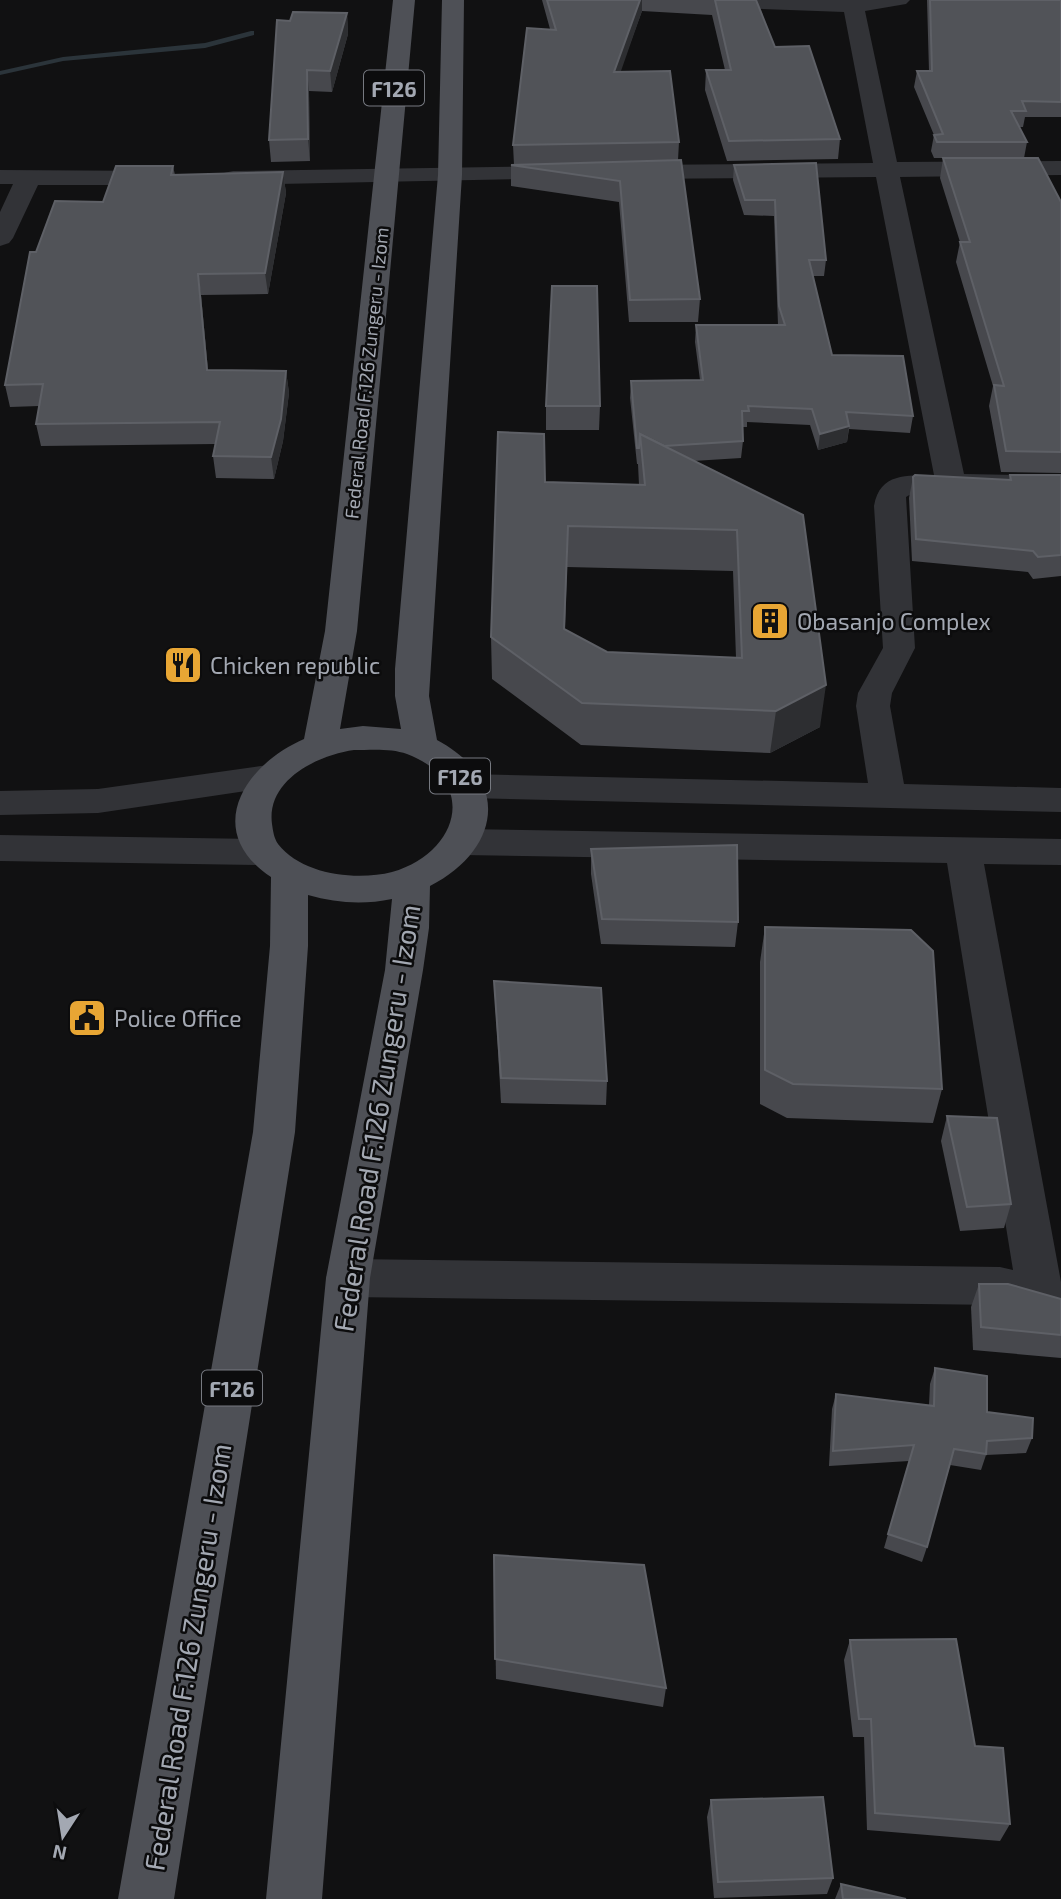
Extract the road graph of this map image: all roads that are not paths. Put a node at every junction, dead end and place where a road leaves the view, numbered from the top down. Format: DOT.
graph roads {
  1 [pos="404,0"];
  2 [pos="453,0"];
  3 [pos="686,0"];
  4 [pos="899,0"];
  5 [pos="801,2"];
  6 [pos="853,6"];
  7 [pos="887,168"];
  8 [pos="1061,168"];
  9 [pos="614,172"];
  10 [pos="587,173"];
  11 [pos="450,175"];
  12 [pos="385,177"];
  13 [pos="179,178"];
  14 [pos="206,178"];
  15 [pos="9,179"];
  16 [pos="0,238"];
  17 [pos="951,483"];
  18 [pos="1061,485"];
  19 [pos="320,745"];
  20 [pos="421,747"];
  21 [pos="268,777"];
  22 [pos="468,786"];
  23 [pos="888,796"];
  24 [pos="1061,800"];
  25 [pos="0,803"];
  26 [pos="463,842"];
  27 [pos="0,848"];
  28 [pos="963,850"];
  29 [pos="1061,852"];
  30 [pos="277,862"];
  31 [pos="411,880"];
  32 [pos="348,1278"];
  33 [pos="1050,1298"];
  34 [pos="146,1899"];
  35 [pos="294,1899"];
  1 -- 12 [label="main road, Federal Road F.126 Zungeru - Izom / F126"];
  2 -- 11 [label="main road, F126"];
  3 -- 5 [label="street"];
  4 -- 6 [label="street"];
  5 -- 6 [label="street"];
  6 -- 7 [label="street"];
  7 -- 8 [label="street"];
  7 -- 9 [label="street"];
  7 -- 17 [label="street"];
  10 -- 11 [label="street"];
  11 -- 12 [label="street"];
  11 -- 20 [label="main road, F126"];
  12 -- 14 [label="street"];
  12 -- 19 [label="main road, Federal Road F.126 Zungeru - Izom / F126"];
  13 -- 15 [label="street"];
  15 -- 16 [label="street"];
  17 -- 18 [label="street"];
  17 -- 23 [label="street"];
  19 -- 20 [label="main road, F126"];
  19 -- 21 [label="main road, F126"];
  20 -- 22 [label="main road, F126"];
  21 -- 25 [label="street"];
  21 -- 30 [label="main road, F126"];
  22 -- 23 [label="street"];
  22 -- 26 [label="main road, F126"];
  23 -- 24 [label="street"];
  26 -- 28 [label="street"];
  26 -- 31 [label="main road, F126"];
  27 -- 30 [label="street"];
  28 -- 29 [label="street"];
  28 -- 33 [label="street"];
  30 -- 31 [label="main road, F126"];
  30 -- 34 [label="main road, Federal Road F.126 Zungeru - Izom / F126"];
  31 -- 32 [label="main road, Federal Road F.126 Zungeru - Izom"];
  32 -- 33 [label="street"];
  32 -- 35 [label="main road, Federal Road F.126 Zungeru - Izom"];
}
